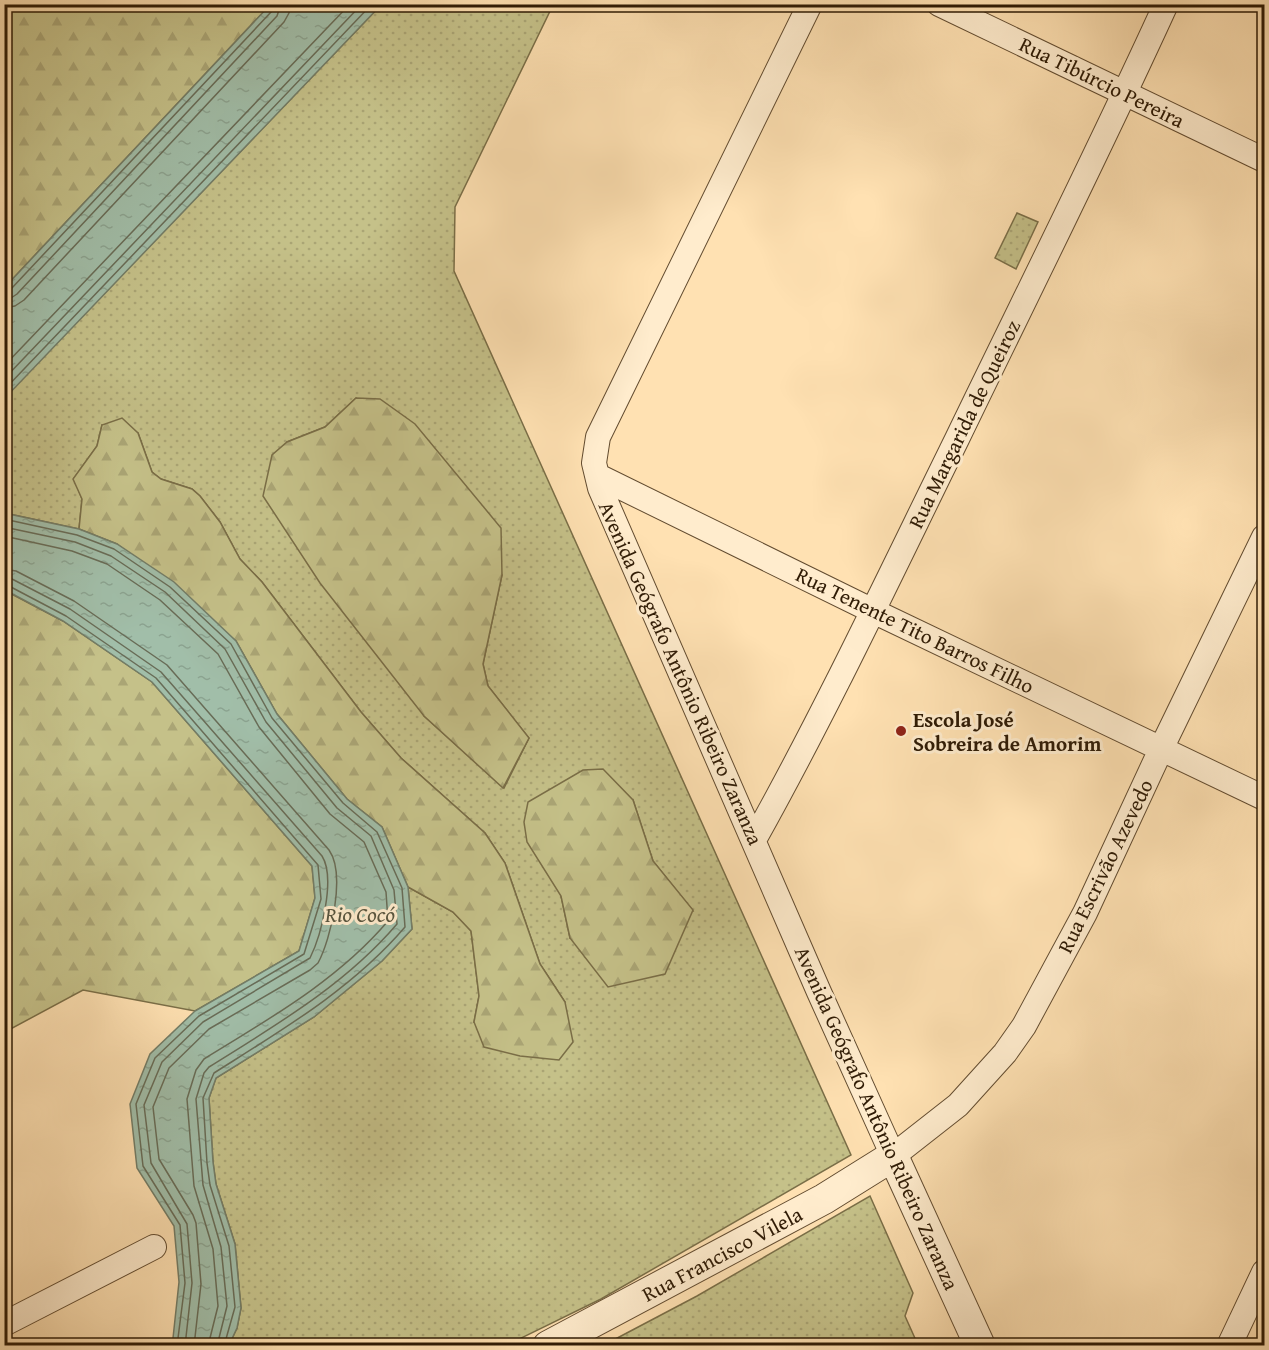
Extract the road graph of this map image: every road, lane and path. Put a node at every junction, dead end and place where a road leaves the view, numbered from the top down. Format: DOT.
graph roads {
  1 [pos="810,4"];
  2 [pos="939,4"];
  3 [pos="1166,4"];
  4 [pos="1126,93"];
  5 [pos="1264,160"];
  6 [pos="598,476"];
  7 [pos="1264,537"];
  8 [pos="873,611"];
  9 [pos="1162,747"];
  10 [pos="1264,798"];
  11 [pos="754,840"];
  12 [pos="893,1156"];
  13 [pos="154,1247"];
  14 [pos="1264,1272"];
  15 [pos="4,1324"];
  16 [pos="548,1346"];
  17 [pos="980,1346"];
  18 [pos="1229,1346"];
  1 -- 6 [label="street, Avenida Geógrafo Antônio Ribeiro Zaranza"];
  2 -- 4 [label="street, Rua Tibúrcio Pereira"];
  3 -- 4 [label="street, Rua Margarida de Queiroz"];
  4 -- 5 [label="street, Rua Tibúrcio Pereira"];
  4 -- 8 [label="street, Rua Margarida de Queiroz"];
  6 -- 8 [label="street, Rua Tenente Tito Barros Filho"];
  6 -- 11 [label="street, Avenida Geógrafo Antônio Ribeiro Zaranza"];
  7 -- 9 [label="street, Rua Escrivão Azevedo"];
  8 -- 9 [label="street, Rua Tenente Tito Barros Filho"];
  8 -- 11 [label="street, Rua Margarida de Queiroz"];
  9 -- 10 [label="street, Rua Tenente Tito Barros Filho"];
  9 -- 12 [label="street, Rua Escrivão Azevedo"];
  11 -- 12 [label="street, Avenida Geógrafo Antônio Ribeiro Zaranza"];
  12 -- 16 [label="street, Rua Francisco Vilela"];
  12 -- 17 [label="street, Avenida Geógrafo Antônio Ribeiro Zaranza"];
  13 -- 15 [label="street"];
  14 -- 18 [label="street"];
}
